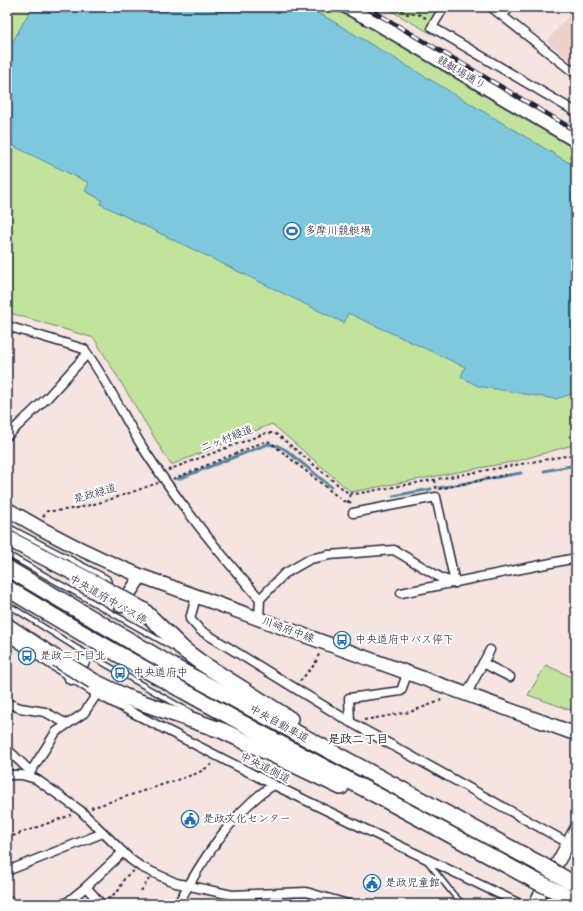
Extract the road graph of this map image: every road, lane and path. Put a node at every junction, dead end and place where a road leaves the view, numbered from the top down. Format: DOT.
graph roads {
  1 [pos="346,7"];
  2 [pos="396,7"];
  3 [pos="444,7"];
  4 [pos="491,7"];
  5 [pos="509,7"];
  6 [pos="503,16"];
  7 [pos="435,22"];
  8 [pos="576,74"];
  9 [pos="576,112"];
  10 [pos="576,141"];
  11 [pos="7,326"];
  12 [pos="88,354"];
  13 [pos="7,436"];
  14 [pos="576,454"];
  15 [pos="165,465"];
  16 [pos="510,474"];
  17 [pos="165,481"];
  18 [pos="436,489"];
  19 [pos="350,493"];
  20 [pos="348,503"];
  21 [pos="358,503"];
  22 [pos="7,509"];
  23 [pos="354,513"];
  24 [pos="7,526"];
  25 [pos="37,527"];
  26 [pos="7,538"];
  27 [pos="7,554"];
  28 [pos="576,558"];
  29 [pos="7,568"];
  30 [pos="141,576"];
  31 [pos="455,583"];
  32 [pos="7,588"];
  33 [pos="401,593"];
  34 [pos="196,597"];
  35 [pos="260,599"];
  36 [pos="124,602"];
  37 [pos="7,604"];
  38 [pos="259,619"];
  39 [pos="7,626"];
  40 [pos="7,636"];
  41 [pos="323,643"];
  42 [pos="490,650"];
  43 [pos="82,662"];
  44 [pos="200,662"];
  45 [pos="483,663"];
  46 [pos="407,674"];
  47 [pos="510,677"];
  48 [pos="71,678"];
  49 [pos="95,687"];
  50 [pos="293,687"];
  51 [pos="447,688"];
  52 [pos="466,695"];
  53 [pos="7,703"];
  54 [pos="350,722"];
  55 [pos="66,724"];
  56 [pos="223,731"];
  57 [pos="576,734"];
  58 [pos="7,749"];
  59 [pos="221,758"];
  60 [pos="29,774"];
  61 [pos="7,775"];
  62 [pos="274,785"];
  63 [pos="81,811"];
  64 [pos="576,828"];
  65 [pos="103,833"];
  66 [pos="7,838"];
  67 [pos="568,844"];
  68 [pos="507,846"];
  69 [pos="123,852"];
  70 [pos="427,860"];
  71 [pos="505,864"];
  72 [pos="141,867"];
  73 [pos="7,871"];
  74 [pos="153,873"];
  75 [pos="576,884"];
  76 [pos="188,886"];
  77 [pos="86,887"];
  78 [pos="7,891"];
  79 [pos="141,891"];
  80 [pos="243,895"];
  81 [pos="317,895"];
  82 [pos="576,902"];
  83 [pos="18,904"];
  84 [pos="65,904"];
  85 [pos="102,904"];
  86 [pos="178,904"];
  87 [pos="242,904"];
  88 [pos="315,904"];
  89 [pos="348,904"];
  90 [pos="463,904"];
  91 [pos="520,904"];
  92 [pos="535,904"];
  1 -- 10 [label="street, 競艇場通り"];
  2 -- 7 [label="path"];
  3 -- 7 [label="street"];
  4 -- 6 [label="street"];
  5 -- 6 [label="street"];
  6 -- 8 [label="street"];
  7 -- 9 [label="street"];
  11 -- 12 [label="street"];
  12 -- 13 [label="street"];
  12 -- 17 [label="street"];
  14 -- 19 [label="path"];
  15 -- 19 [label="path, 二ヶ村緑道"];
  16 -- 18 [label="path"];
  17 -- 20 [label="path, 是政緑道"];
  17 -- 25 [label="path, 是政緑道"];
  17 -- 35 [label="street"];
  19 -- 20 [label="path"];
  20 -- 21 [label="path"];
  22 -- 25 [label="main road, 川崎府中線"];
  23 -- 31 [label="street"];
  24 -- 36 [label="lane"];
  25 -- 30 [label="main road, 川崎府中線"];
  26 -- 44 [label="highway, bridge"];
  27 -- 44 [label="lane, 中央道府中バス停"];
  28 -- 31 [label="street"];
  29 -- 68 [label="highway, 中央自動車道"];
  30 -- 34 [label="main road, 川崎府中線"];
  30 -- 36 [label="street"];
  31 -- 33 [label="street"];
  31 -- 35 [label="street"];
  32 -- 71 [label="highway, 中央自動車道"];
  34 -- 38 [label="main road, 川崎府中線"];
  34 -- 50 [label="street"];
  35 -- 38 [label="street"];
  37 -- 56 [label="lane"];
  38 -- 41 [label="main road, 川崎府中線"];
  39 -- 49 [label="highway, bridge"];
  40 -- 48 [label="street, 中央道側道"];
  41 -- 46 [label="main road, 川崎府中線"];
  41 -- 50 [label="path"];
  42 -- 45 [label="street"];
  43 -- 48 [label="street"];
  44 -- 68 [label="highway"];
  45 -- 47 [label="street"];
  45 -- 52 [label="street"];
  46 -- 51 [label="main road, 川崎府中線"];
  46 -- 54 [label="street"];
  48 -- 49 [label="street, 中央道側道"];
  49 -- 55 [label="street"];
  49 -- 56 [label="highway"];
  49 -- 59 [label="street, 中央道側道"];
  50 -- 54 [label="street"];
  51 -- 52 [label="main road, 川崎府中線"];
  51 -- 54 [label="path"];
  52 -- 57 [label="main road, 川崎府中線"];
  53 -- 55 [label="street"];
  54 -- 67 [label="street"];
  55 -- 60 [label="street"];
  56 -- 71 [label="highway"];
  58 -- 60 [label="street"];
  59 -- 62 [label="street, 中央道側道"];
  59 -- 63 [label="path"];
  60 -- 61 [label="street"];
  60 -- 63 [label="street"];
  62 -- 70 [label="street, 中央道側道"];
  62 -- 76 [label="street"];
  63 -- 65 [label="street"];
  63 -- 66 [label="path"];
  64 -- 67 [label="street"];
  65 -- 69 [label="street"];
  65 -- 73 [label="street"];
  67 -- 92 [label="street"];
  68 -- 75 [label="highway, 中央自動車道, bridge"];
  69 -- 72 [label="street"];
  69 -- 77 [label="street"];
  70 -- 90 [label="lane"];
  70 -- 91 [label="street, 中央道側道"];
  71 -- 82 [label="highway, 中央自動車道, bridge"];
  72 -- 74 [label="street"];
  72 -- 85 [label="path"];
  74 -- 76 [label="street"];
  74 -- 79 [label="path"];
  76 -- 80 [label="street"];
  76 -- 86 [label="street"];
  77 -- 84 [label="street"];
  77 -- 85 [label="street"];
  78 -- 83 [label="path"];
  80 -- 81 [label="street"];
  80 -- 87 [label="street"];
  81 -- 88 [label="lane"];
  81 -- 89 [label="street"];
}
